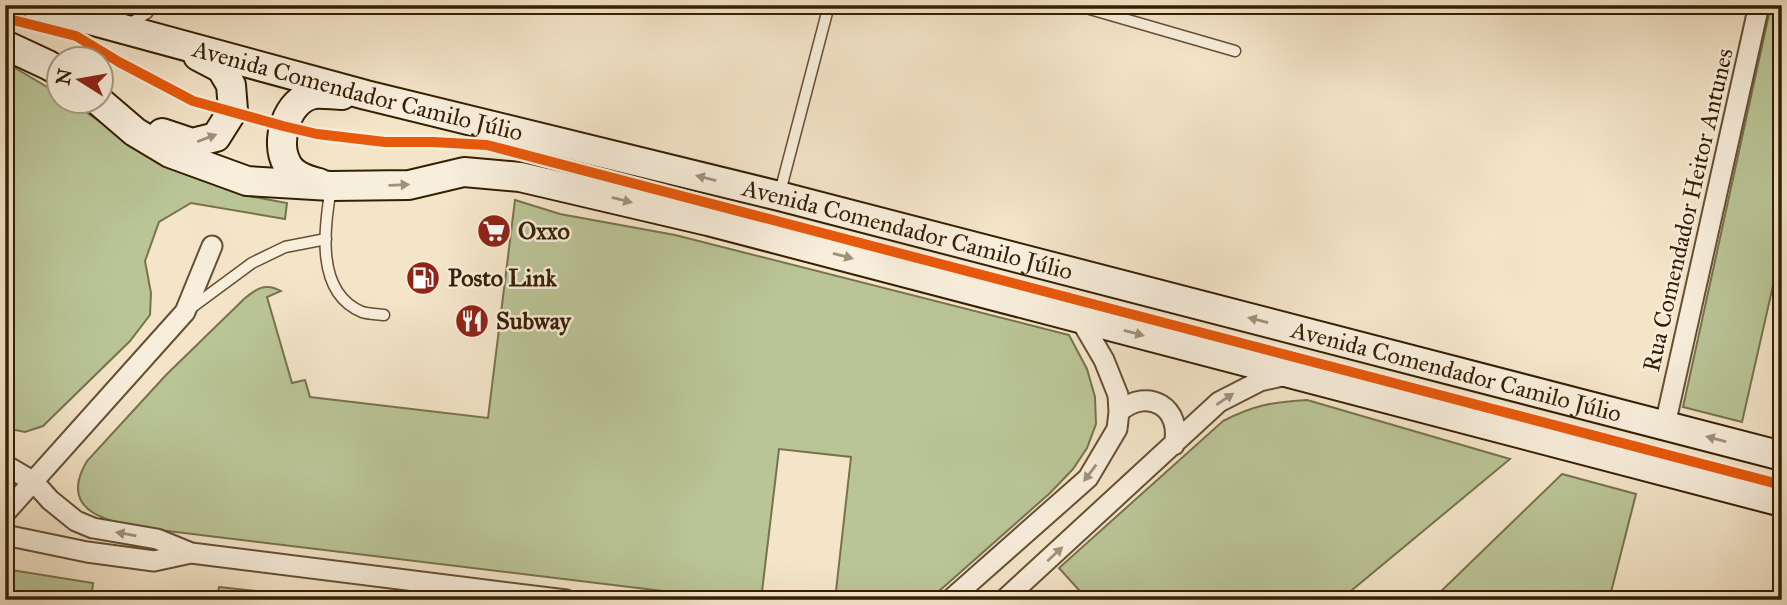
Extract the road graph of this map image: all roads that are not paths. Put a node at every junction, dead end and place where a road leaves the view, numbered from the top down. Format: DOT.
graph roads {
  1 [pos="35,5"];
  2 [pos="153,5"];
  3 [pos="829,5"];
  4 [pos="1076,5"];
  5 [pos="1759,5"];
  6 [pos="120,29"];
  7 [pos="171,42"];
  8 [pos="5,46"];
  9 [pos="1235,51"];
  10 [pos="46,64"];
  11 [pos="366,95"];
  12 [pos="116,105"];
  13 [pos="116,114"];
  14 [pos="331,186"];
  15 [pos="779,196"];
  16 [pos="326,239"];
  17 [pos="212,246"];
  18 [pos="185,312"];
  19 [pos="384,315"];
  20 [pos="1080,318"];
  21 [pos="1292,374"];
  22 [pos="1119,412"];
  23 [pos="1665,425"];
  24 [pos="1174,445"];
  25 [pos="1782,456"];
  26 [pos="5,465"];
  27 [pos="34,482"];
  28 [pos="1782,502"];
  29 [pos="6,511"];
  30 [pos="5,536"];
  31 [pos="38,543"];
  32 [pos="191,553"];
  33 [pos="566,600"];
  34 [pos="950,600"];
  35 [pos="1004,600"];
  1 -- 6 [label="main road, Avenida Comendador Camilo Júlio"];
  2 -- 6 [label="lane"];
  3 -- 15 [label="lane"];
  4 -- 9 [label="lane"];
  5 -- 23 [label="street, Rua Comendador Heitor Antunes"];
  6 -- 7 [label="main road, Avenida Comendador Camilo Júlio"];
  7 -- 11 [label="main road, Avenida Comendador Camilo Júlio"];
  12 -- 7 [label="main road, one-way"];
  8 -- 10 [label="main road"];
  11 -- 14 [label="main road"];
  15 -- 11 [label="main road, Avenida Comendador Camilo Júlio, one-way"];
  13 -- 14 [label="main road, Avenida Comendador Camilo Júlio"];
  14 -- 16 [label="lane"];
  14 -- 20 [label="main road, Avenida Comendador Camilo Júlio, one-way"];
  23 -- 15 [label="main road, Avenida Comendador Camilo Júlio, one-way"];
  16 -- 18 [label="lane"];
  16 -- 19 [label="lane"];
  17 -- 18 [label="street"];
  18 -- 27 [label="street"];
  20 -- 21 [label="main road, Avenida Comendador Camilo Júlio, one-way"];
  20 -- 22 [label="street"];
  24 -- 21 [label="street, one-way"];
  21 -- 28 [label="main road, Avenida Comendador Camilo Júlio"];
  22 -- 24 [label="street"];
  22 -- 34 [label="street, one-way"];
  25 -- 23 [label="main road, Avenida Comendador Camilo Júlio, one-way"];
  35 -- 24 [label="street, one-way"];
  26 -- 27 [label="street"];
  27 -- 29 [label="street"];
  32 -- 27 [label="street, one-way"];
  29 -- 31 [label="street"];
  30 -- 31 [label="street"];
  31 -- 32 [label="street"];
  32 -- 33 [label="street"];
}
